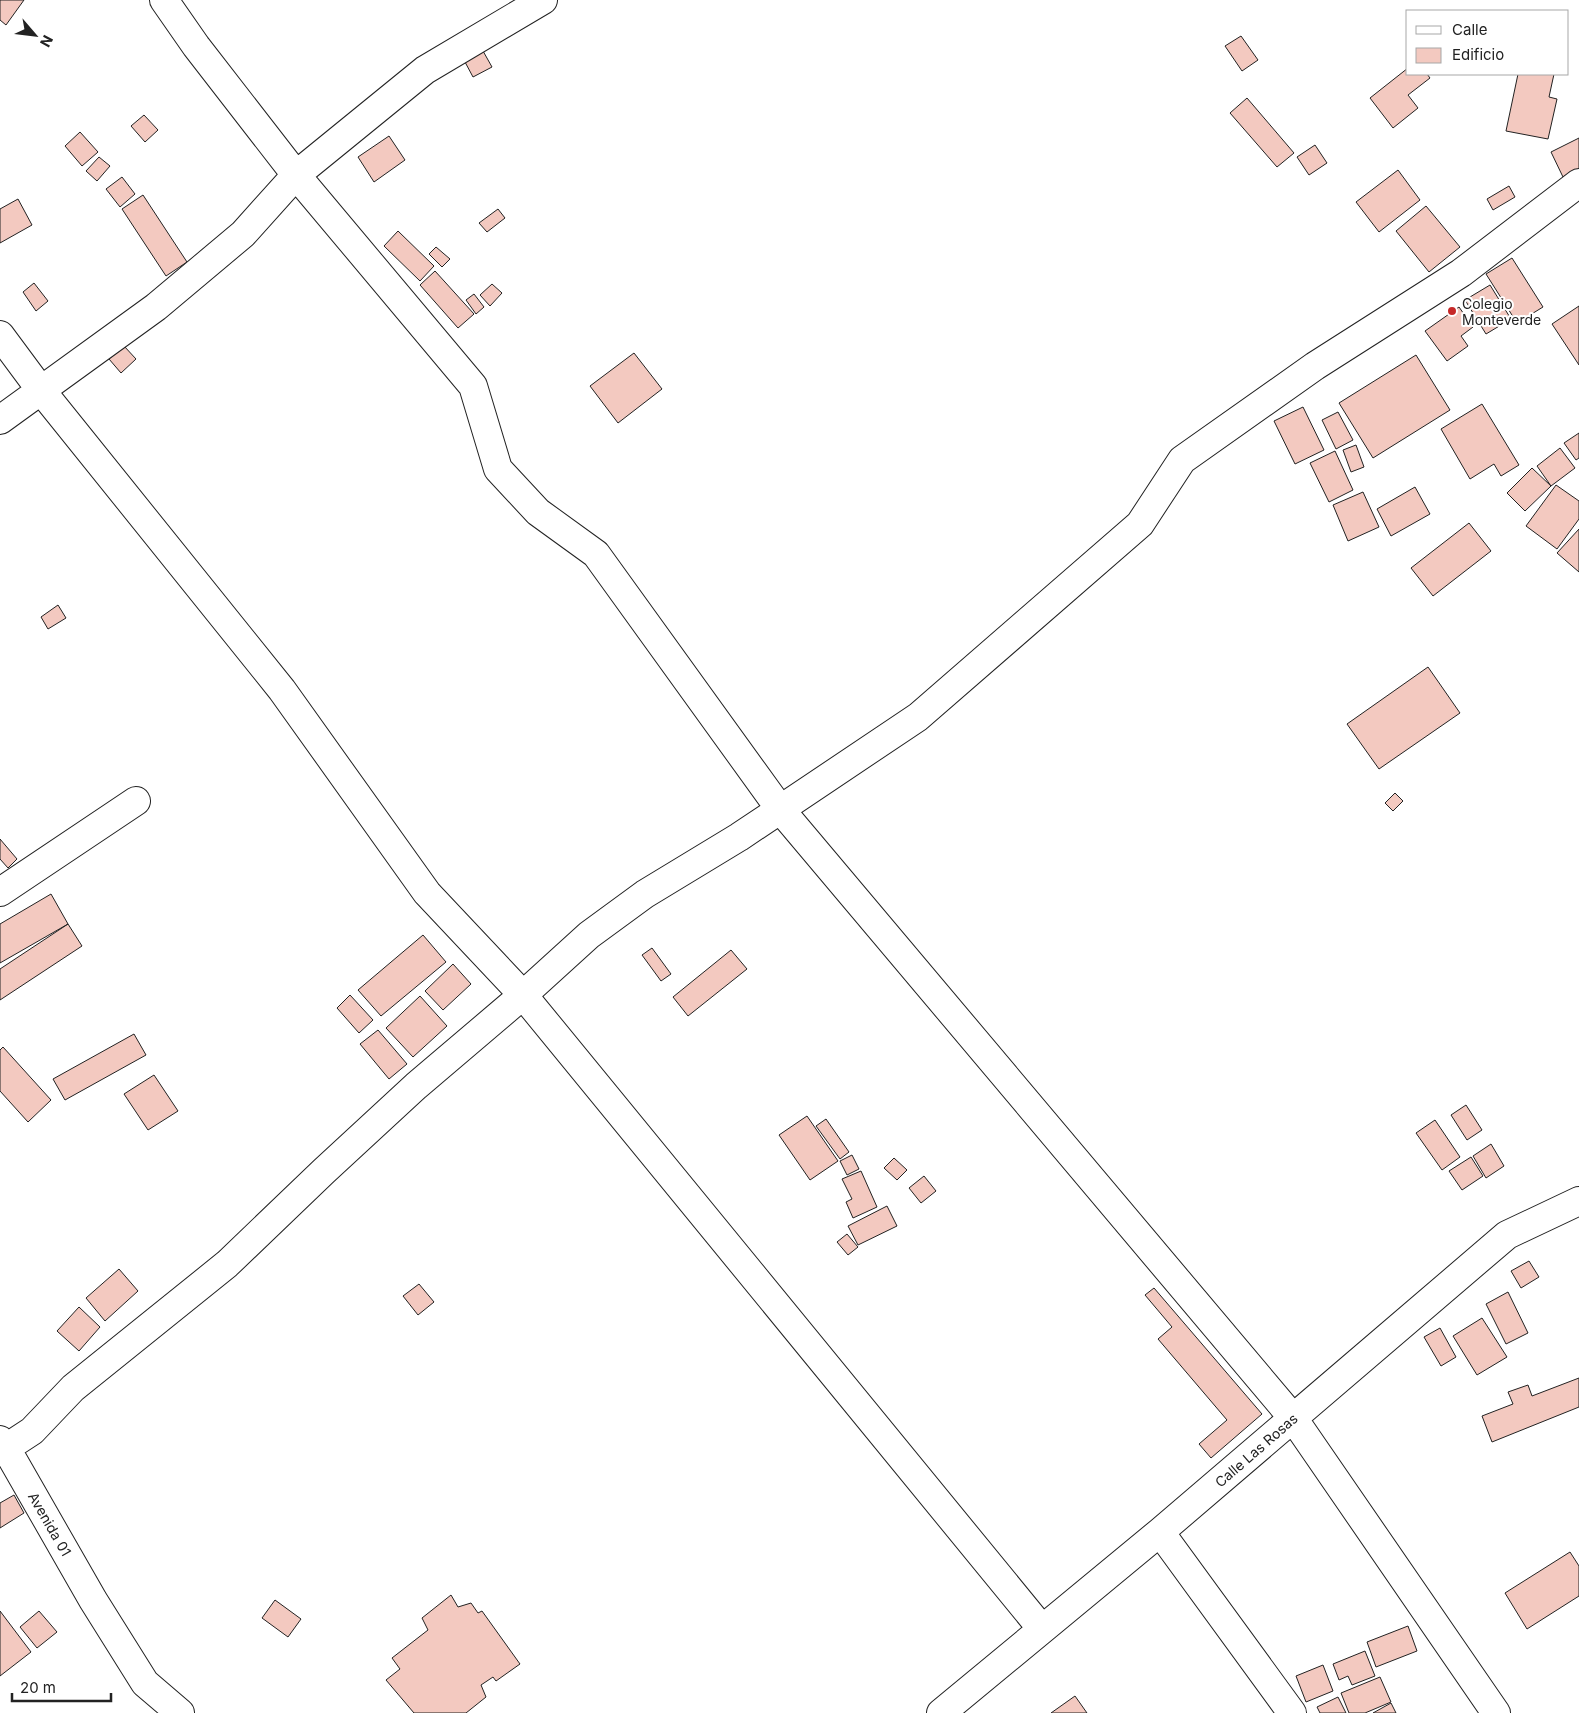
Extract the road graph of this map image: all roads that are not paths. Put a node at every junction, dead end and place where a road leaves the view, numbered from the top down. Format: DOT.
graph roads {
  1 [pos="164,0"];
  2 [pos="543,0"];
  3 [pos="296,175"];
  4 [pos="1579,183"];
  5 [pos="0,335"];
  6 [pos="40,389"];
  7 [pos="0,420"];
  8 [pos="136,801"];
  9 [pos="780,809"];
  10 [pos="0,892"];
  11 [pos="524,995"];
  12 [pos="1579,1201"];
  13 [pos="1292,1418"];
  14 [pos="3,1444"];
  15 [pos="1160,1532"];
  16 [pos="1042,1629"];
  17 [pos="180,1713"];
  18 [pos="941,1713"];
  19 [pos="1292,1713"];
  20 [pos="1496,1713"];
  1 -- 3 [label="street"];
  2 -- 3 [label="street"];
  3 -- 6 [label="street"];
  3 -- 9 [label="street"];
  4 -- 9 [label="street"];
  5 -- 6 [label="street"];
  6 -- 7 [label="street"];
  6 -- 11 [label="street"];
  8 -- 10 [label="street"];
  9 -- 11 [label="street"];
  9 -- 13 [label="street"];
  11 -- 14 [label="street"];
  11 -- 16 [label="street"];
  12 -- 13 [label="street, Calle Las Rosas"];
  13 -- 15 [label="street, Calle Las Rosas"];
  13 -- 20 [label="street"];
  14 -- 17 [label="street, Avenida 01"];
  15 -- 16 [label="street, Calle Las Rosas"];
  15 -- 19 [label="street"];
  16 -- 18 [label="street, Calle Las Rosas"];
}
